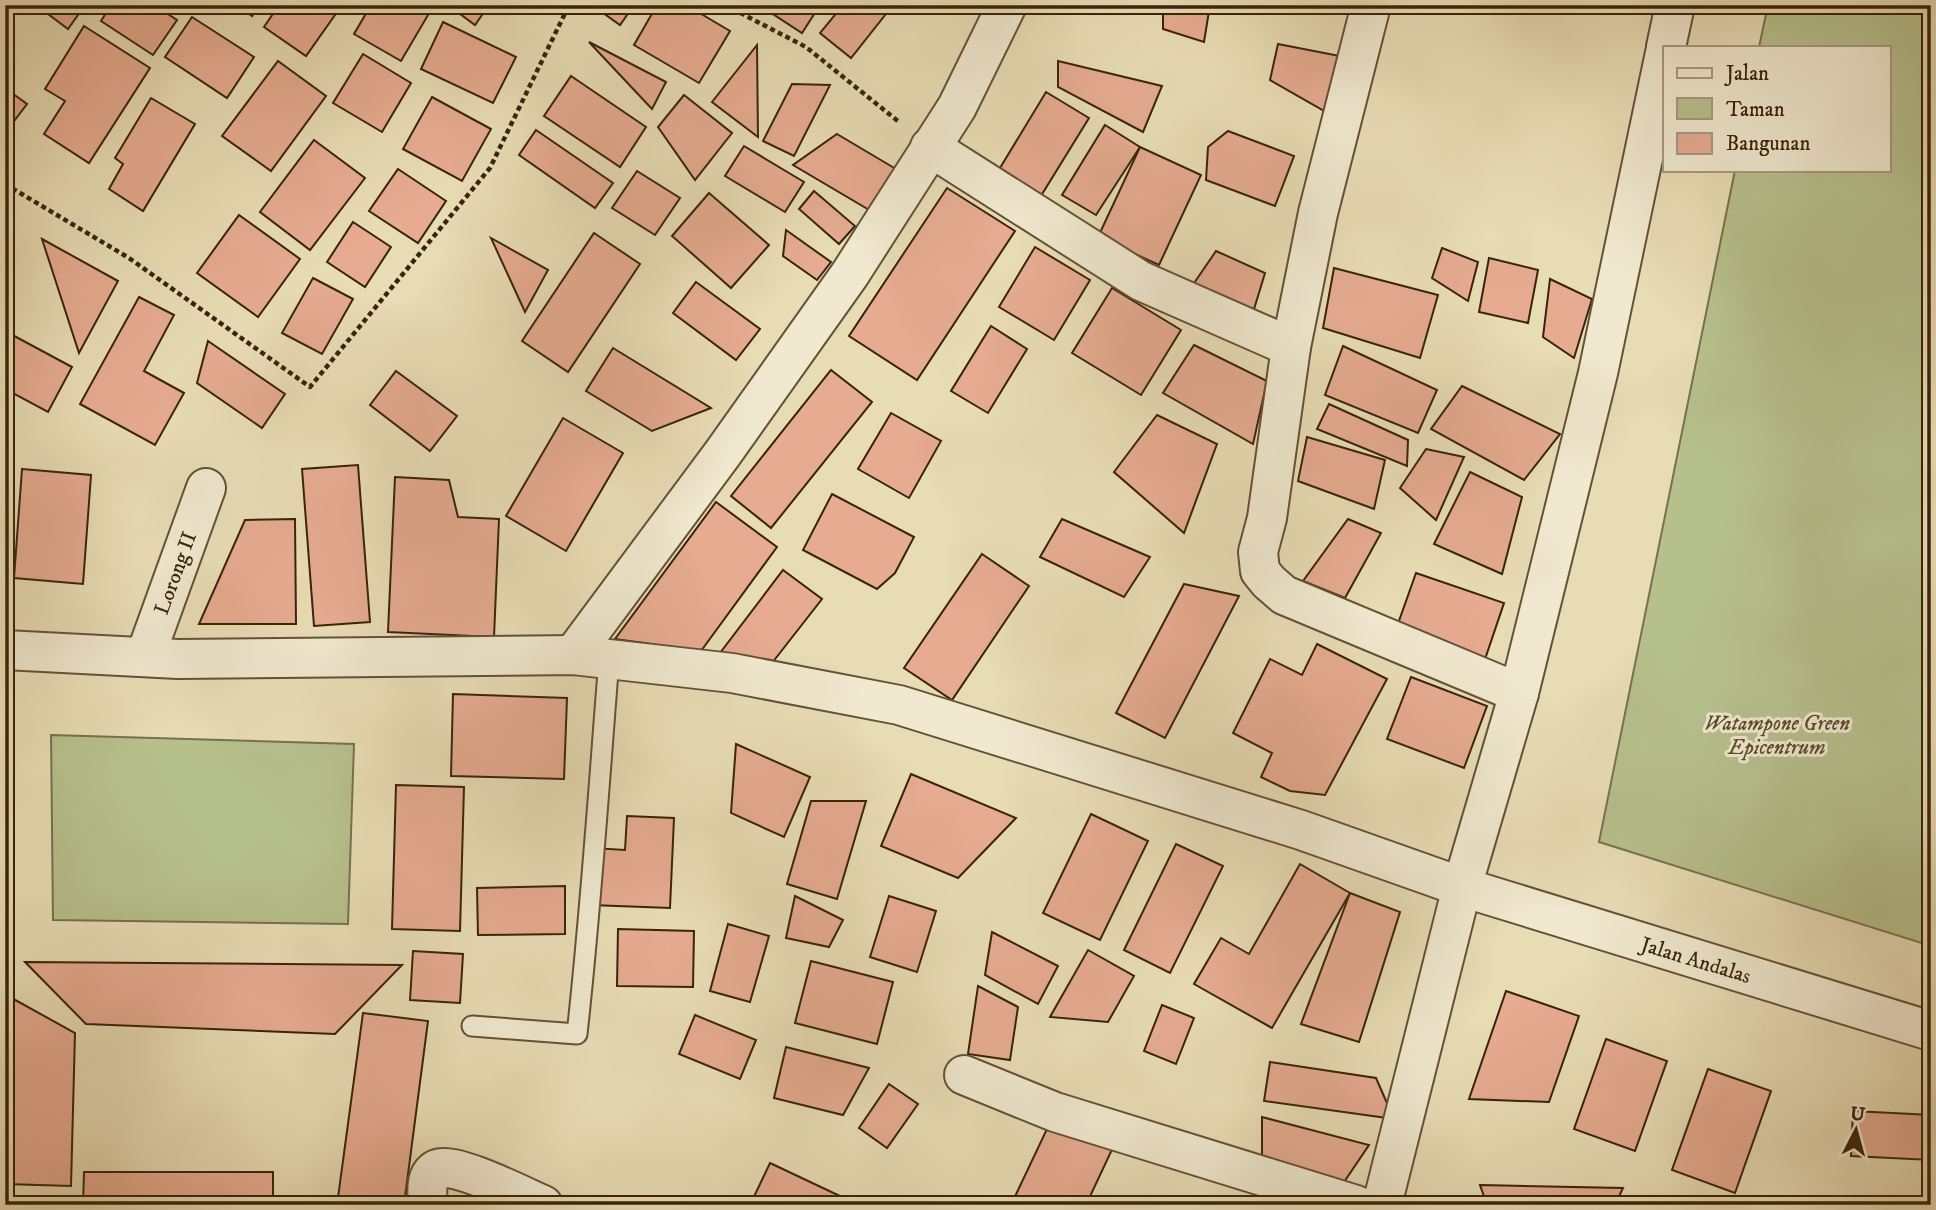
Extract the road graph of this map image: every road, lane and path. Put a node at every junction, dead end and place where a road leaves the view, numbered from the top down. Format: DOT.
graph roads {
  1 [pos="569,5"];
  2 [pos="725,5"];
  3 [pos="1007,5"];
  4 [pos="1371,5"];
  5 [pos="1675,5"];
  6 [pos="1666,46"];
  7 [pos="1663,63"];
  8 [pos="930,147"];
  9 [pos="5,184"];
  10 [pos="1291,347"];
  11 [pos="206,488"];
  12 [pos="5,650"];
  13 [pos="145,657"];
  14 [pos="591,657"];
  15 [pos="1519,693"];
  16 [pos="1462,887"];
  17 [pos="472,1026"];
  18 [pos="1931,1031"];
  19 [pos="964,1075"];
  20 [pos="428,1205"];
  21 [pos="542,1205"];
  22 [pos="1356,1205"];
  23 [pos="1382,1205"];
  1 -- 9 [label="path"];
  2 -- 8 [label="path"];
  3 -- 8 [label="street"];
  4 -- 10 [label="street"];
  5 -- 6 [label="street"];
  7 -- 15 [label="street"];
  8 -- 10 [label="street"];
  8 -- 14 [label="street"];
  10 -- 15 [label="street"];
  11 -- 13 [label="street, Lorong II"];
  12 -- 13 [label="street, Jalan Andalas"];
  13 -- 14 [label="street, Jalan Andalas"];
  14 -- 16 [label="street, Jalan Andalas"];
  14 -- 17 [label="lane"];
  15 -- 16 [label="street"];
  16 -- 18 [label="street, Jalan Andalas"];
  16 -- 23 [label="street"];
  19 -- 22 [label="street"];
  20 -- 21 [label="street"];
}
